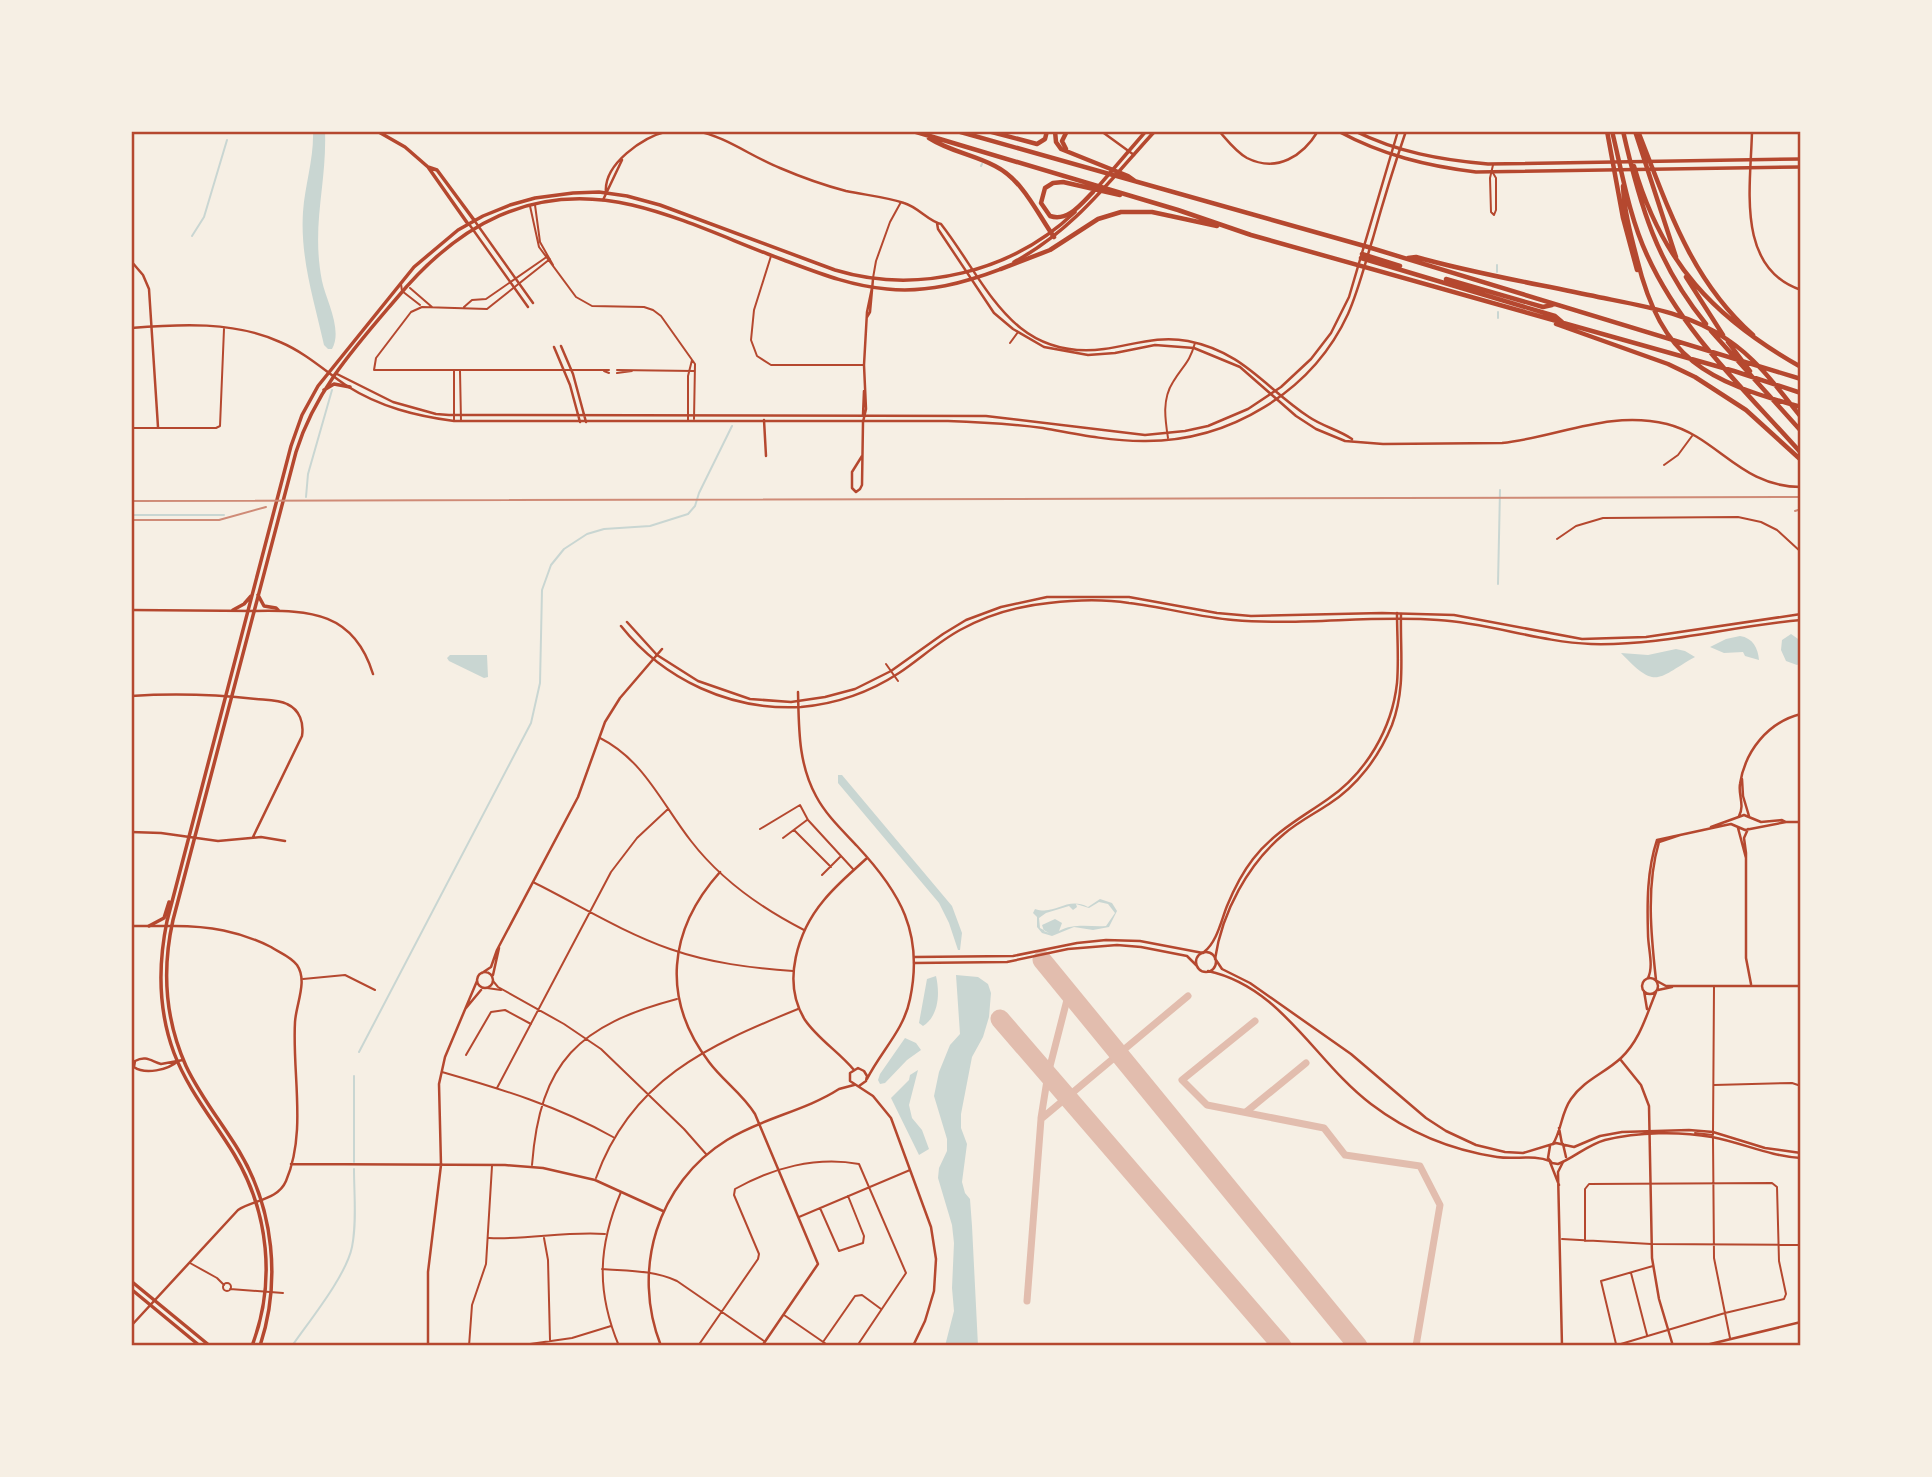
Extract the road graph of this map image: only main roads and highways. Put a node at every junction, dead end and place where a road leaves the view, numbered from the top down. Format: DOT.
graph roads {
  1 [pos="377,131"];
  2 [pos="913,131"];
  3 [pos="957,131"];
  4 [pos="988,131"];
  5 [pos="1046,131"];
  6 [pos="1055,131"];
  7 [pos="1067,131"];
  8 [pos="1146,131"];
  9 [pos="1155,131"];
  10 [pos="1338,131"];
  11 [pos="1355,131"];
  12 [pos="1609,131"];
  13 [pos="1624,131"];
  14 [pos="1637,131"];
  15 [pos="923,134"];
  16 [pos="1069,152"];
  17 [pos="1131,153"];
  18 [pos="1801,159"];
  19 [pos="428,167"];
  20 [pos="1801,167"];
  21 [pos="1623,178"];
  22 [pos="1139,184"];
  23 [pos="1096,193"];
  24 [pos="1179,210"];
  25 [pos="474,220"];
  26 [pos="468,224"];
  27 [pos="1052,235"];
  28 [pos="1251,235"];
  29 [pos="1364,257"];
  30 [pos="1404,258"];
  31 [pos="1001,269"];
  32 [pos="1413,271"];
  33 [pos="1645,293"];
  34 [pos="1553,305"];
  35 [pos="1553,321"];
  36 [pos="1565,325"];
  37 [pos="1773,351"];
  38 [pos="1801,367"];
  39 [pos="1801,379"];
  40 [pos="350,387"];
  41 [pos="1761,387"];
  42 [pos="322,391"];
  43 [pos="1801,393"];
  44 [pos="1801,407"];
  45 [pos="1801,417"];
  46 [pos="1801,431"];
  47 [pos="1801,453"];
  48 [pos="1801,460"];
  49 [pos="284,487"];
  50 [pos="252,594"];
  51 [pos="258,595"];
  52 [pos="233,610"];
  53 [pos="278,610"];
  54 [pos="173,898"];
  55 [pos="149,926"];
  56 [pos="181,1060"];
  57 [pos="131,1282"];
  58 [pos="131,1289"];
  59 [pos="268,1292"];
  60 [pos="200,1346"];
  61 [pos="210,1346"];
  62 [pos="253,1346"];
  63 [pos="260,1346"];
  1 -- 19 [label="main road"];
  2 -- 15 [label="highway"];
  3 -- 22 [label="highway"];
  4 -- 5 [label="highway"];
  6 -- 16 [label="highway"];
  7 -- 16 [label="highway"];
  8 -- 17 [label="main road"];
  9 -- 17 [label="main road"];
  10 -- 20 [label="main road"];
  11 -- 18 [label="main road"];
  12 -- 21 [label="highway"];
  12 -- 33 [label="highway"];
  13 -- 37 [label="highway"];
  13 -- 41 [label="highway"];
  14 -- 37 [label="highway"];
  14 -- 41 [label="highway"];
  15 -- 24 [label="highway"];
  15 -- 27 [label="highway"];
  16 -- 22 [label="highway"];
  17 -- 23 [label="main road"];
  17 -- 23 [label="main road"];
  19 -- 25 [label="main road"];
  19 -- 26 [label="main road"];
  21 -- 33 [label="highway"];
  21 -- 47 [label="highway"];
  22 -- 30 [label="highway"];
  23 -- 24 [label="highway"];
  23 -- 27 [label="main road"];
  24 -- 28 [label="highway"];
  25 -- 26 [label="main road"];
  25 -- 27 [label="main road"];
  26 -- 49 [label="main road"];
  27 -- 31 [label="main road"];
  28 -- 31 [label="highway"];
  28 -- 35 [label="highway"];
  29 -- 32 [label="highway"];
  30 -- 34 [label="highway"];
  30 -- 45 [label="highway"];
  31 -- 42 [label="main road"];
  32 -- 34 [label="highway"];
  32 -- 36 [label="highway"];
  33 -- 44 [label="highway"];
  34 -- 39 [label="highway"];
  35 -- 36 [label="highway"];
  35 -- 48 [label="highway"];
  36 -- 43 [label="highway"];
  37 -- 38 [label="highway"];
  40 -- 42 [label="main road"];
  41 -- 46 [label="highway"];
  42 -- 49 [label="main road"];
  49 -- 50 [label="main road"];
  49 -- 51 [label="main road"];
  50 -- 52 [label="main road"];
  50 -- 54 [label="main road"];
  51 -- 53 [label="main road"];
  51 -- 56 [label="main road"];
  54 -- 55 [label="main road"];
  54 -- 56 [label="main road"];
  56 -- 59 [label="main road"];
  57 -- 61 [label="main road"];
  58 -- 60 [label="main road"];
  59 -- 62 [label="main road"];
  59 -- 63 [label="main road"];
}
